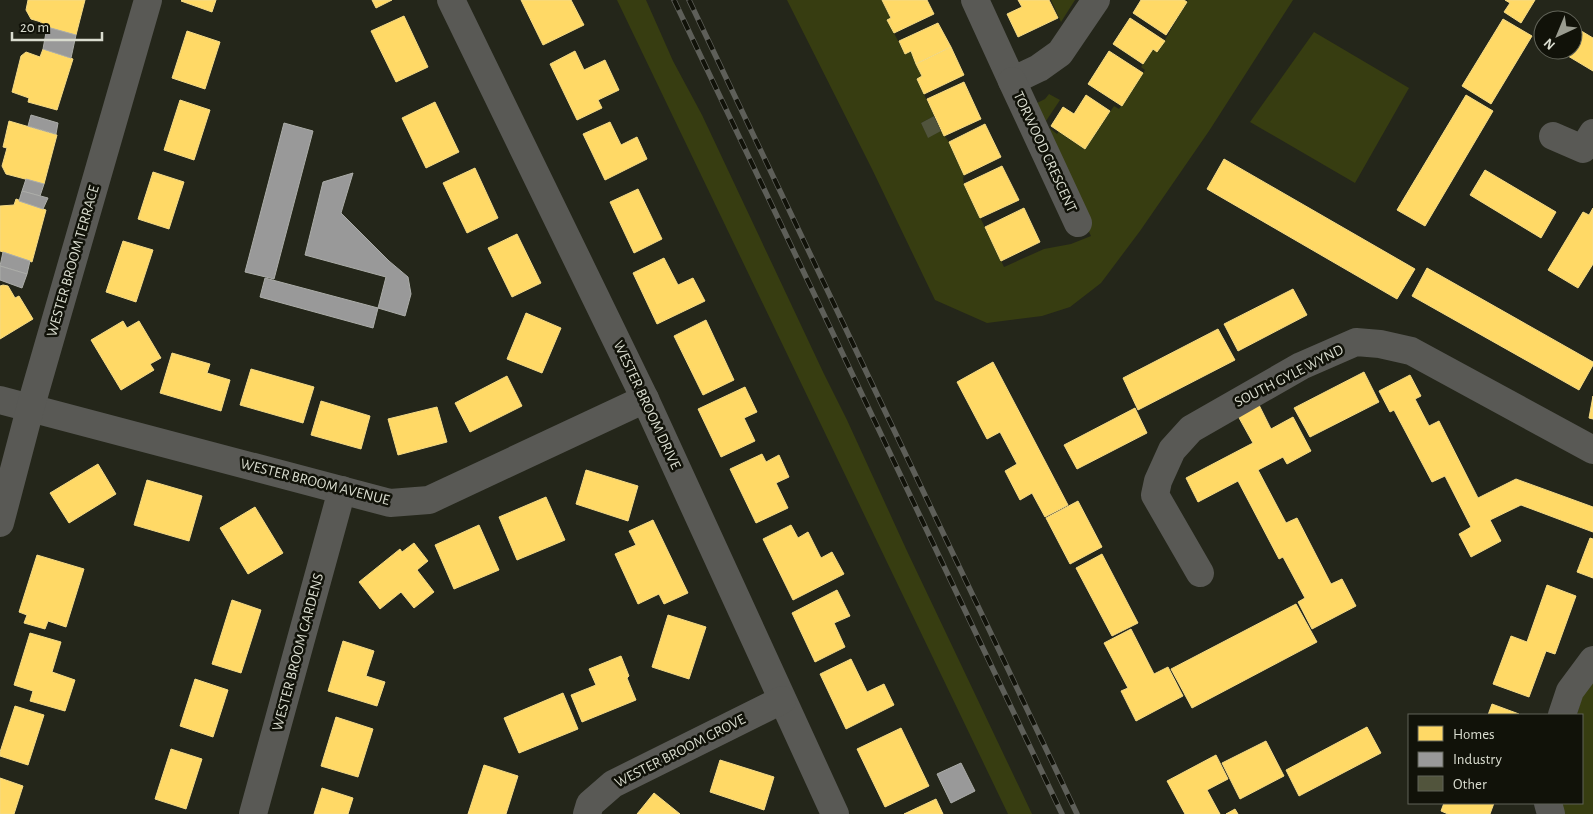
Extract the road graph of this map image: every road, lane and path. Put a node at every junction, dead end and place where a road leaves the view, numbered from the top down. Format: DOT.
graph roads {
  1 [pos="148,0"];
  2 [pos="451,0"];
  3 [pos="974,0"];
  4 [pos="1096,0"];
  5 [pos="1012,81"];
  6 [pos="1593,133"];
  7 [pos="1554,136"];
  8 [pos="1078,223"];
  9 [pos="645,399"];
  10 [pos="0,400"];
  11 [pos="30,409"];
  12 [pos="1593,450"];
  13 [pos="342,490"];
  14 [pos="0,523"];
  15 [pos="1200,573"];
  16 [pos="1593,660"];
  17 [pos="782,700"];
  18 [pos="1562,714"];
  19 [pos="254,814"];
  20 [pos="587,814"];
  21 [pos="835,814"];
  1 -- 11 [label="street, WESTER BROOM TERRACE"];
  2 -- 9 [label="street, WESTER BROOM DRIVE"];
  3 -- 5 [label="street, TORWOOD CRESCENT"];
  4 -- 5 [label="street, TORWOOD CRESCENT"];
  5 -- 8 [label="street, TORWOOD CRESCENT"];
  6 -- 7 [label="street"];
  9 -- 13 [label="street, WESTER BROOM AVENUE"];
  9 -- 17 [label="street, WESTER BROOM DRIVE"];
  10 -- 11 [label="street, WESTER BROOM AVENUE"];
  11 -- 13 [label="street, WESTER BROOM AVENUE"];
  11 -- 14 [label="street, WESTER BROOM TERRACE"];
  12 -- 15 [label="street, SOUTH GYLE WYND"];
  13 -- 19 [label="street, WESTER BROOM GARDENS"];
  16 -- 18 [label="street"];
  17 -- 20 [label="street, WESTER BROOM GROVE"];
  17 -- 21 [label="street, WESTER BROOM DRIVE"];
}
